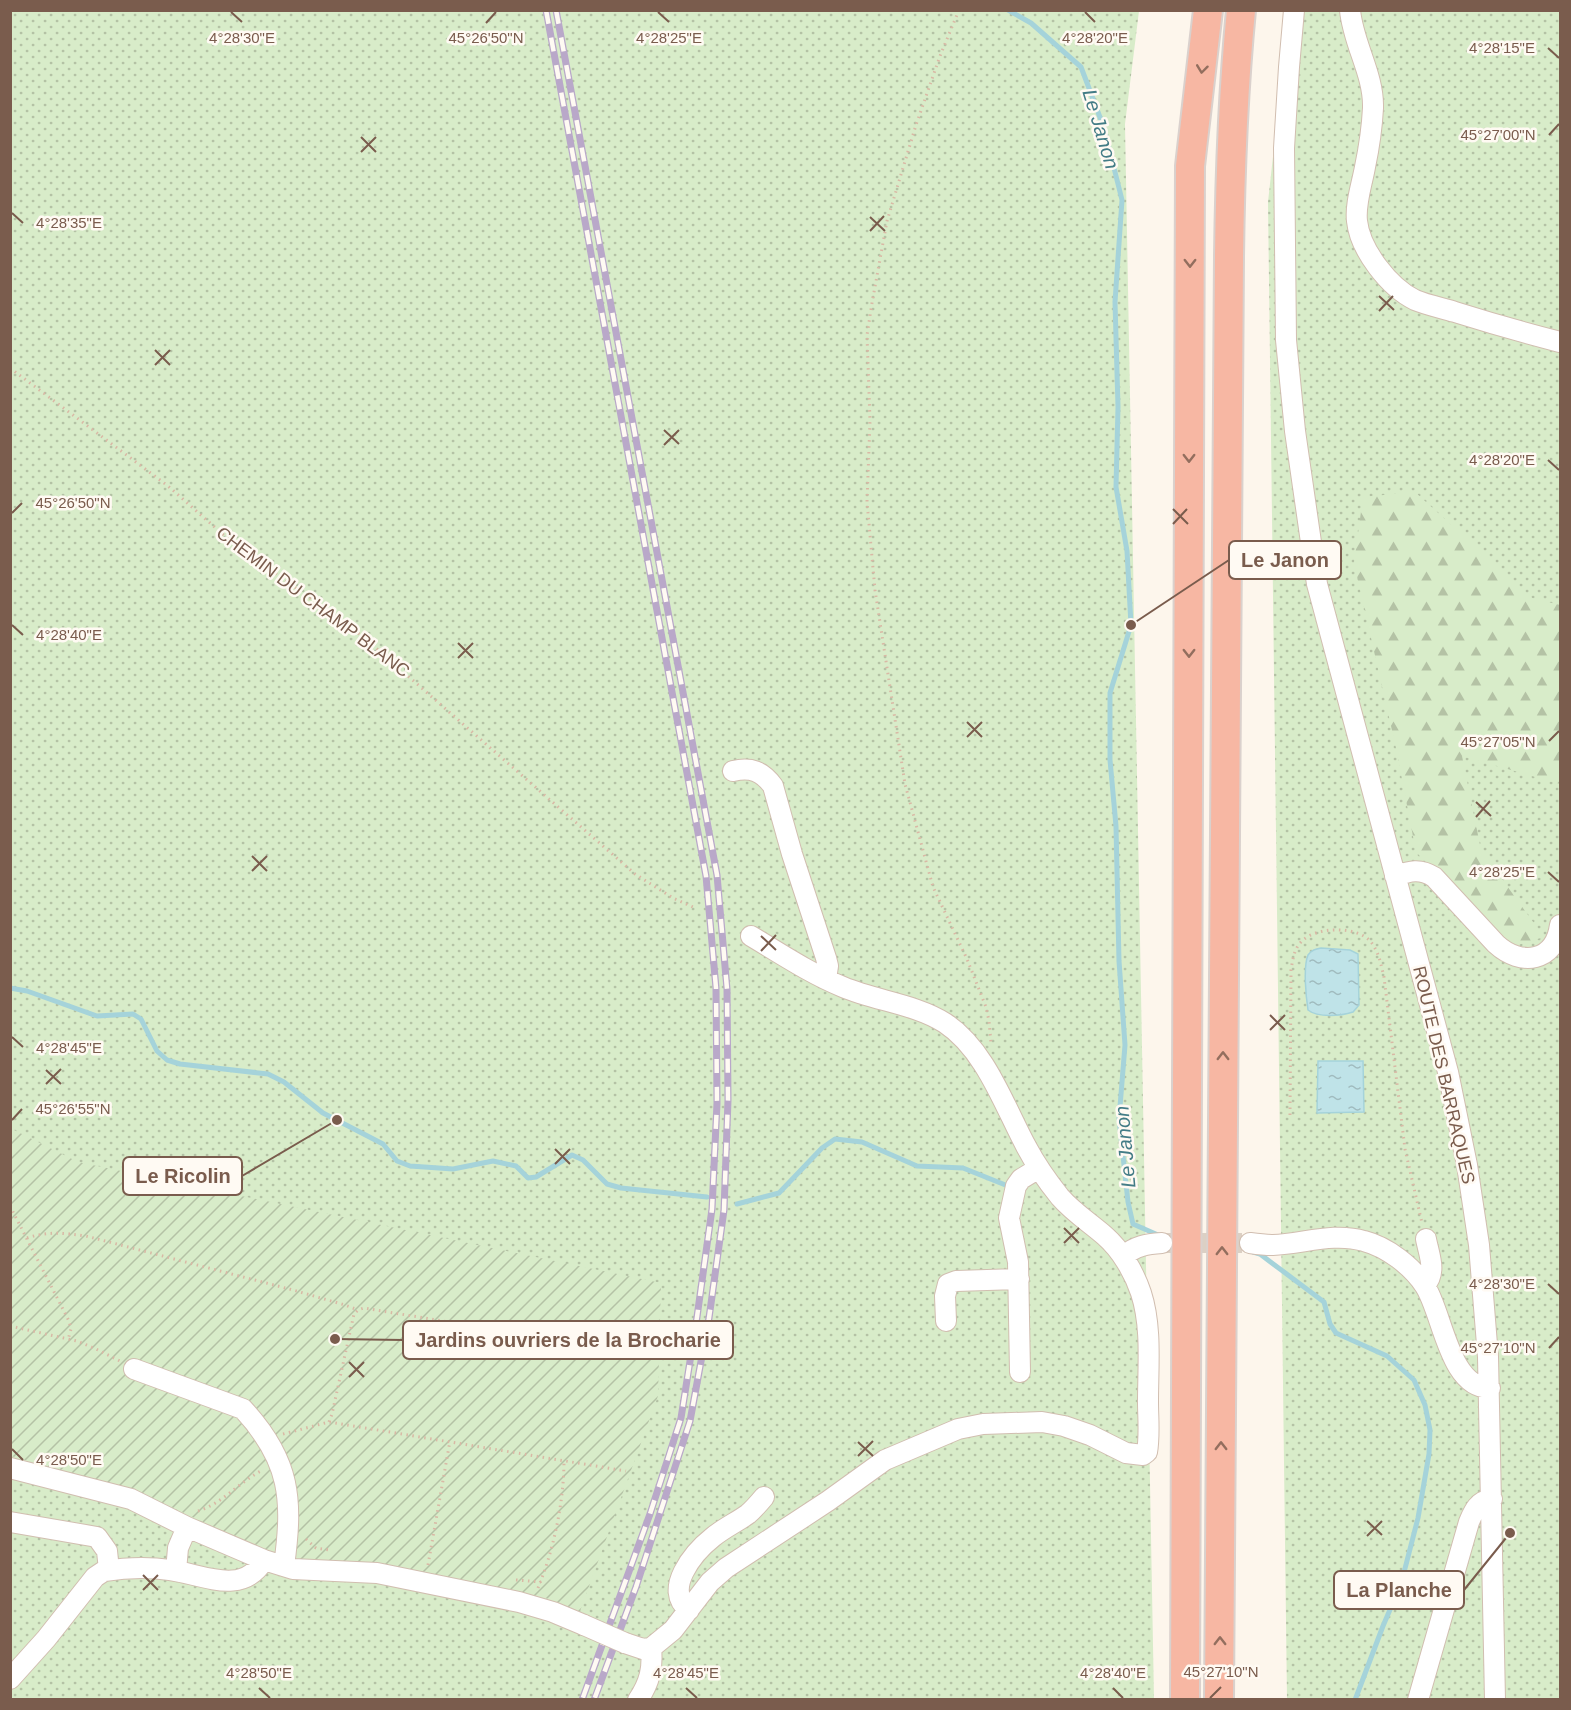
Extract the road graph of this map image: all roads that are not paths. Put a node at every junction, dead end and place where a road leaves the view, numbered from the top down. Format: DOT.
graph roads {
  1 [pos="1208,10"];
  2 [pos="1241,10"];
  3 [pos="1294,10"];
  4 [pos="1350,10"];
  5 [pos="1560,342"];
  6 [pos="733,771"];
  7 [pos="1395,876"];
  8 [pos="1560,925"];
  9 [pos="751,936"];
  10 [pos="826,979"];
  11 [pos="1039,1168"];
  12 [pos="1426,1239"];
  13 [pos="1162,1243"];
  14 [pos="1250,1244"];
  15 [pos="1123,1256"];
  16 [pos="1019,1279"];
  17 [pos="1425,1285"];
  18 [pos="946,1321"];
  19 [pos="134,1369"];
  20 [pos="1020,1372"];
  21 [pos="1490,1388"];
  22 [pos="10,1468"];
  23 [pos="764,1497"];
  24 [pos="1492,1499"];
  25 [pos="188,1519"];
  26 [pos="10,1522"];
  27 [pos="264,1560"];
  28 [pos="284,1566"];
  29 [pos="109,1570"];
  30 [pos="176,1571"];
  31 [pos="689,1610"];
  32 [pos="651,1648"];
  33 [pos="10,1679"];
  34 [pos="638,1700"];
  35 [pos="1185,1700"];
  36 [pos="1219,1700"];
  37 [pos="1419,1700"];
  38 [pos="1495,1700"];
  1 -- 35 [label="highway, one-way"];
  36 -- 2 [label="highway, one-way"];
  3 -- 7 [label="street, ROUTE DES BARRAQUES"];
  4 -- 5 [label="street"];
  6 -- 10 [label="street"];
  7 -- 8 [label="street"];
  7 -- 21 [label="street, ROUTE DES BARRAQUES"];
  9 -- 10 [label="street"];
  10 -- 11 [label="street"];
  11 -- 15 [label="street"];
  11 -- 16 [label="street"];
  12 -- 17 [label="street"];
  13 -- 15 [label="street"];
  14 -- 17 [label="street"];
  15 -- 31 [label="street"];
  16 -- 18 [label="street"];
  16 -- 20 [label="street"];
  17 -- 21 [label="street"];
  19 -- 28 [label="street"];
  21 -- 24 [label="street, ROUTE DES BARRAQUES"];
  22 -- 25 [label="street"];
  23 -- 31 [label="street"];
  24 -- 37 [label="street"];
  24 -- 38 [label="street, ROUTE DES BARRAQUES"];
  25 -- 27 [label="street"];
  25 -- 30 [label="street"];
  26 -- 29 [label="street"];
  27 -- 28 [label="street"];
  27 -- 30 [label="street"];
  28 -- 32 [label="street, bridge"];
  29 -- 30 [label="street"];
  29 -- 33 [label="street"];
  31 -- 32 [label="street"];
  32 -- 34 [label="street"];
}
